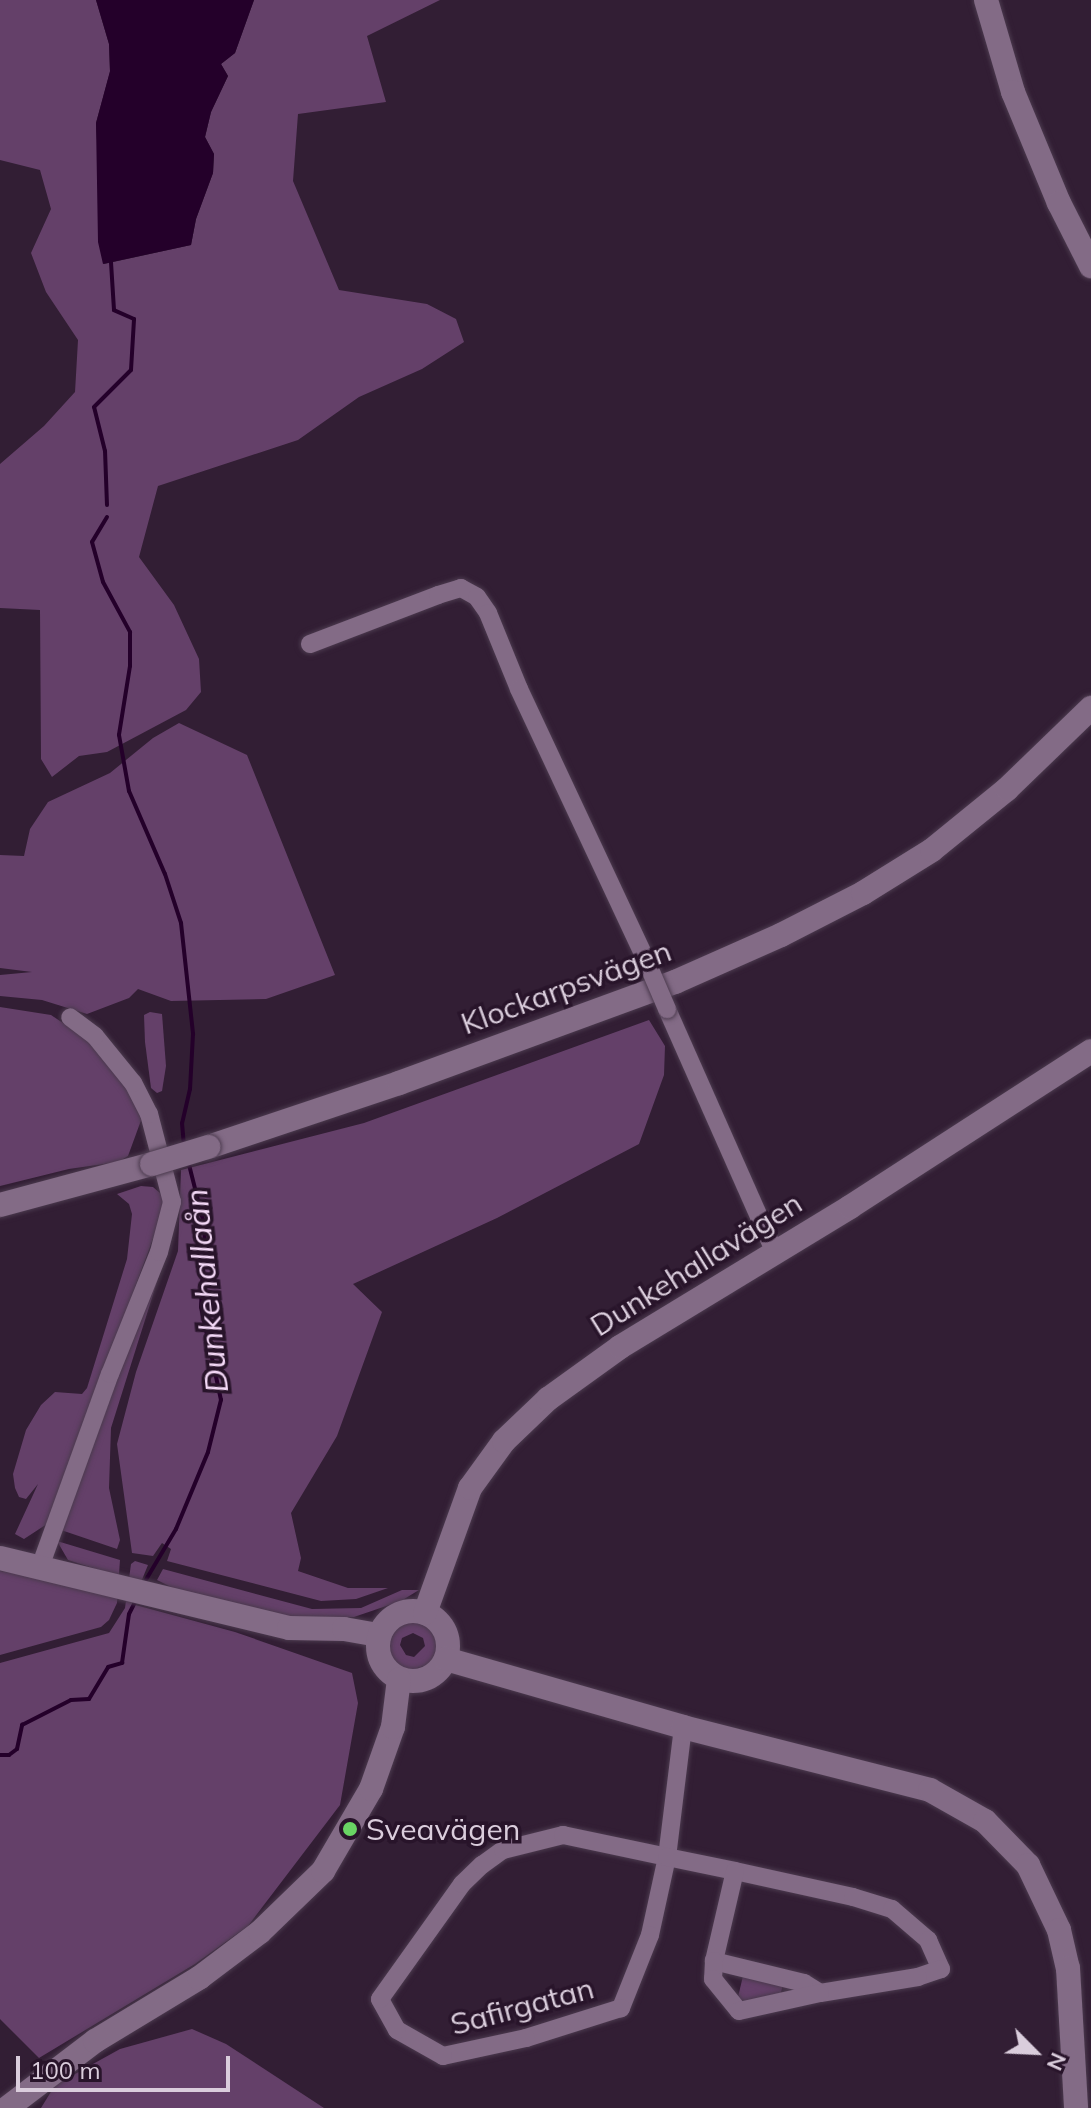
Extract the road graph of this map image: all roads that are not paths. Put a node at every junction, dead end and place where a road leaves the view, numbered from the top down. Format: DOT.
graph roads {
  1 [pos="986,0"];
  2 [pos="1091,266"];
  3 [pos="310,644"];
  4 [pos="1091,708"];
  5 [pos="70,1017"];
  6 [pos="1091,1051"];
  7 [pos="0,1205"];
  8 [pos="775,1253"];
  9 [pos="0,1558"];
  10 [pos="40,1567"];
  11 [pos="425,1613"];
  12 [pos="379,1635"];
  13 [pos="446,1659"];
  14 [pos="399,1679"];
  15 [pos="683,1727"];
  16 [pos="667,1857"];
  17 [pos="735,1871"];
  18 [pos="714,1961"];
  19 [pos="820,1993"];
  20 [pos="7,2108"];
  21 [pos="1076,2108"];
  1 -- 2 [label="street"];
  3 -- 8 [label="street, bridge"];
  4 -- 7 [label="street, Klockarpsvägen, bridge"];
  5 -- 10 [label="street"];
  6 -- 8 [label="street, Dunkehallavägen"];
  8 -- 11 [label="street, Dunkehallavägen"];
  9 -- 10 [label="street"];
  10 -- 12 [label="street"];
  11 -- 12 [label="street"];
  11 -- 13 [label="street"];
  12 -- 14 [label="street"];
  13 -- 14 [label="street"];
  13 -- 15 [label="street"];
  14 -- 20 [label="street"];
  15 -- 16 [label="street, Safirgatan"];
  15 -- 21 [label="street"];
  16 -- 16 [label="street, Safirgatan"];
  16 -- 17 [label="street"];
  17 -- 18 [label="street"];
  17 -- 19 [label="street"];
  18 -- 19 [label="street"];
  18 -- 19 [label="street"];
}
